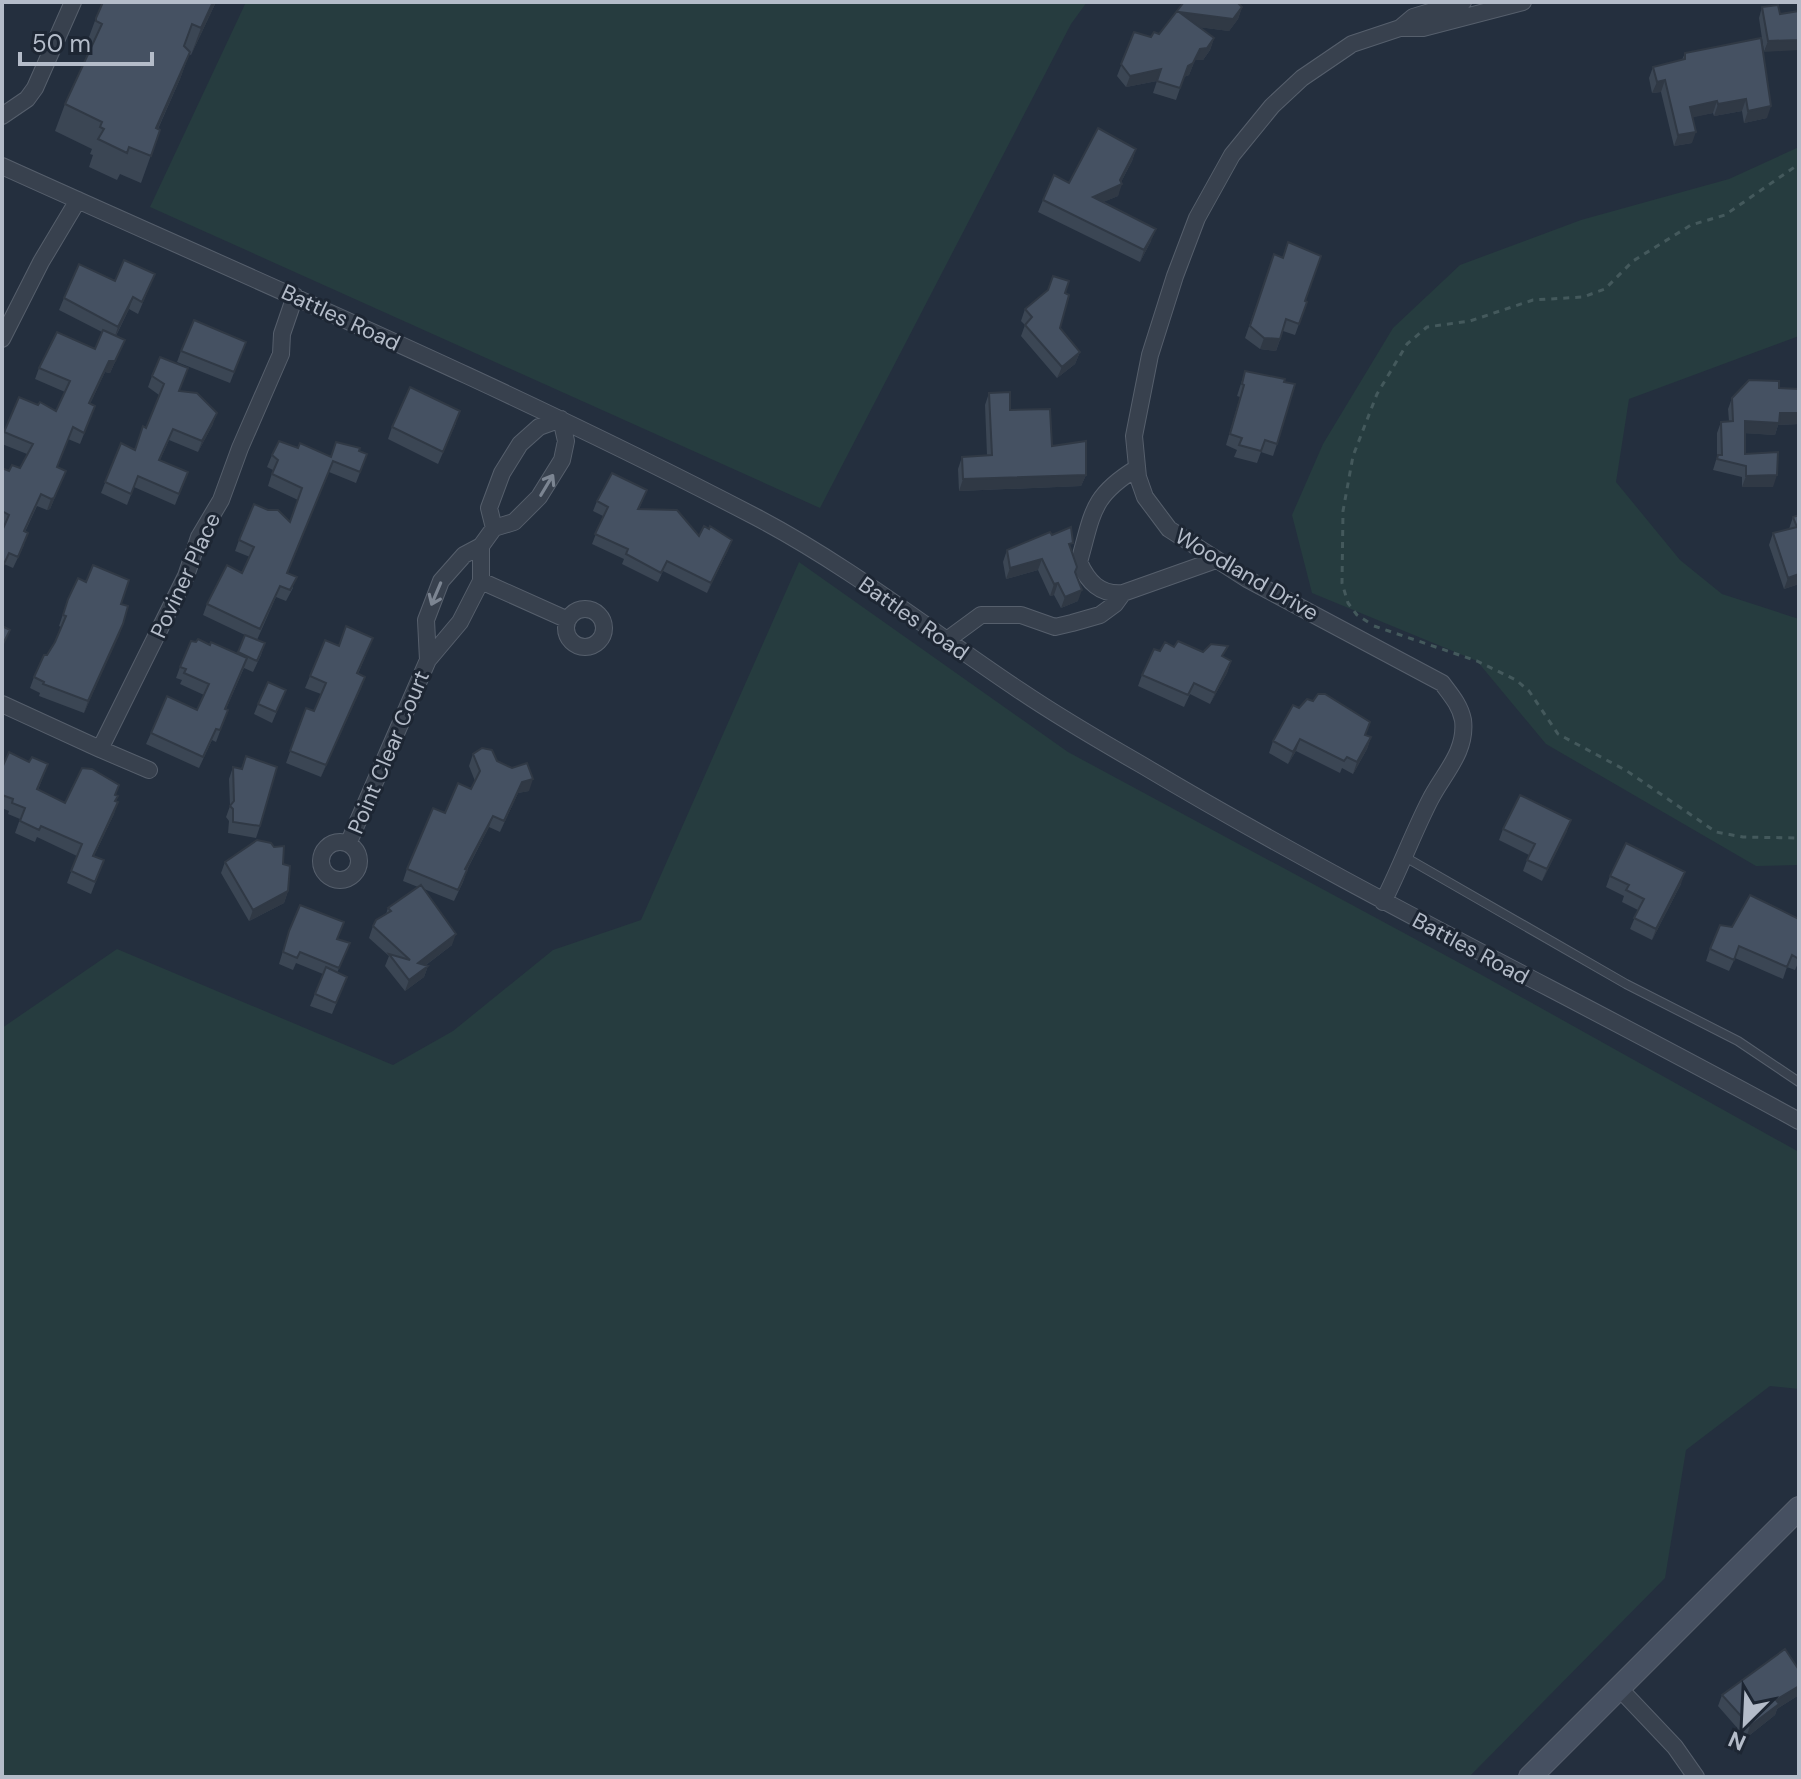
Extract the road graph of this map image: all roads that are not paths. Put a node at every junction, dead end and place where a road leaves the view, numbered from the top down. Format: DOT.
graph roads {
  1 [pos="73,2"];
  2 [pos="1463,2"];
  3 [pos="1523,2"];
  4 [pos="1400,28"];
  5 [pos="2,116"];
  6 [pos="2,166"];
  7 [pos="78,200"];
  8 [pos="295,296"];
  9 [pos="2,339"];
  10 [pos="561,419"];
  11 [pos="1137,468"];
  12 [pos="494,528"];
  13 [pos="481,546"];
  14 [pos="1216,560"];
  15 [pos="481,581"];
  16 [pos="1123,593"];
  17 [pos="568,620"];
  18 [pos="947,640"];
  19 [pos="428,660"];
  20 [pos="2,704"];
  21 [pos="100,749"];
  22 [pos="149,770"];
  23 [pos="348,844"];
  24 [pos="1405,857"];
  25 [pos="1383,902"];
  26 [pos="1799,1082"];
  27 [pos="1799,1121"];
  28 [pos="1799,1508"];
  29 [pos="1619,1688"];
  30 [pos="1530,1777"];
  31 [pos="1696,1777"];
  1 -- 5 [label="street"];
  2 -- 4 [label="street, Woodland Drive"];
  3 -- 4 [label="street, Woodland Drive"];
  4 -- 11 [label="street, Woodland Drive"];
  6 -- 7 [label="street, Battles Road"];
  7 -- 8 [label="street, Battles Road"];
  7 -- 9 [label="street"];
  8 -- 10 [label="street, Battles Road"];
  8 -- 21 [label="street, Poviner Place"];
  10 -- 12 [label="street"];
  12 -- 10 [label="street, Point Clear Court, one-way"];
  10 -- 18 [label="street, Battles Road"];
  11 -- 14 [label="street, Woodland Drive"];
  11 -- 16 [label="street"];
  12 -- 13 [label="street, Point Clear Court"];
  13 -- 15 [label="street, Point Clear Court"];
  13 -- 19 [label="street, Point Clear Court, one-way"];
  14 -- 16 [label="street"];
  14 -- 24 [label="street, Woodland Drive"];
  15 -- 17 [label="street"];
  15 -- 19 [label="street, Point Clear Court"];
  16 -- 18 [label="street"];
  18 -- 25 [label="street, Battles Road"];
  19 -- 23 [label="street, Point Clear Court"];
  20 -- 21 [label="street"];
  21 -- 22 [label="street"];
  24 -- 25 [label="street, Woodland Drive"];
  24 -- 26 [label="lane"];
  25 -- 27 [label="street, Battles Road"];
  28 -- 29 [label="main road"];
  29 -- 30 [label="main road"];
  29 -- 31 [label="street"];
}
